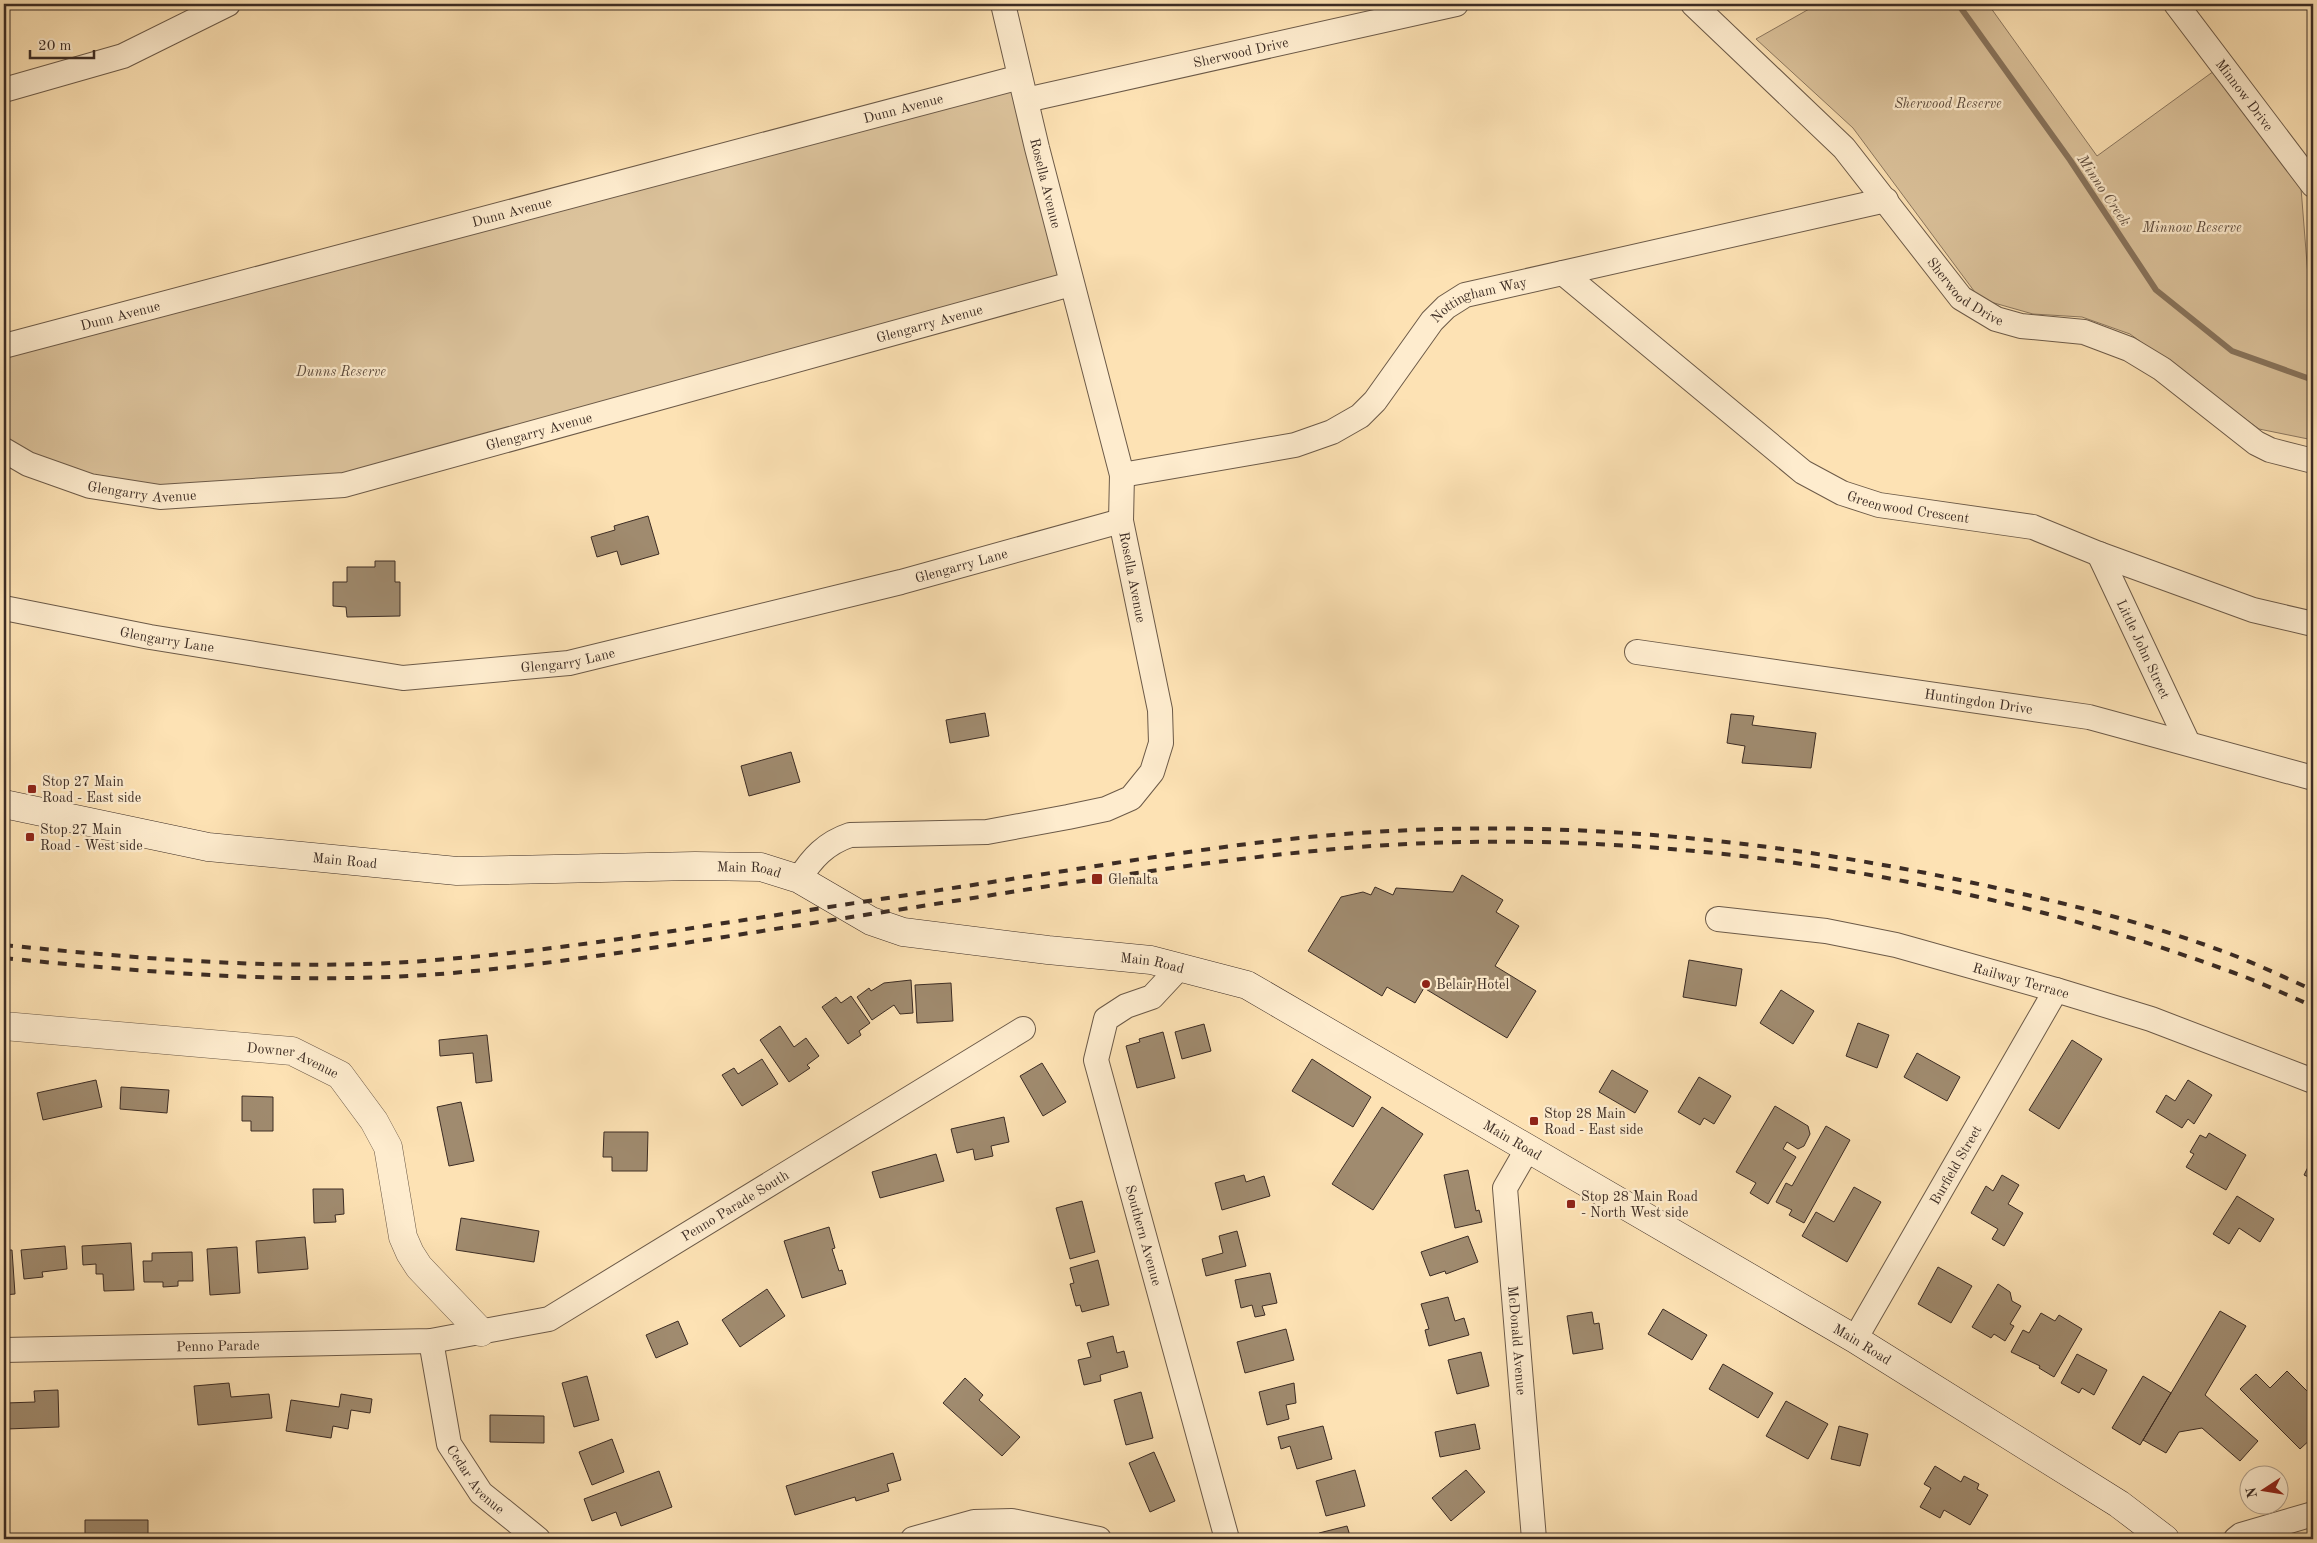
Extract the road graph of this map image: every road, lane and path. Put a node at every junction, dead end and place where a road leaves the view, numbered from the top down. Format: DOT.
graph roads {
  1 [pos="228,4"];
  2 [pos="1003,4"];
  3 [pos="1456,4"];
  4 [pos="1693,4"];
  5 [pos="2176,4"];
  6 [pos="1020,77"];
  7 [pos="4,90"];
  8 [pos="1026,100"];
  9 [pos="2313,185"];
  10 [pos="1886,200"];
  11 [pos="1563,273"];
  12 [pos="1072,284"];
  13 [pos="4,346"];
  14 [pos="4,450"];
  15 [pos="2313,461"];
  16 [pos="1122,475"];
  17 [pos="1122,520"];
  18 [pos="2099,554"];
  19 [pos="4,608"];
  20 [pos="2313,624"];
  21 [pos="1637,652"];
  22 [pos="2188,743"];
  23 [pos="2313,778"];
  24 [pos="4,804"];
  25 [pos="799,879"];
  26 [pos="1718,919"];
  27 [pos="1180,968"];
  28 [pos="2056,990"];
  29 [pos="4,1026"];
  30 [pos="1023,1029"];
  31 [pos="2313,1081"];
  32 [pos="1528,1148"];
  33 [pos="481,1332"];
  34 [pos="1855,1339"];
  35 [pos="431,1341"];
  36 [pos="4,1350"];
  37 [pos="2313,1514"];
  38 [pos="2154,1536"];
  39 [pos="1224,1538"];
  40 [pos="538,1539"];
  41 [pos="913,1539"];
  42 [pos="1099,1539"];
  43 [pos="1534,1539"];
  44 [pos="2236,1539"];
  1 -- 7 [label="street"];
  2 -- 6 [label="street, Rosella Avenue"];
  3 -- 8 [label="street, Sherwood Drive"];
  4 -- 10 [label="street, Sherwood Drive"];
  5 -- 9 [label="street, Minnow Drive"];
  6 -- 8 [label="street, Rosella Avenue"];
  6 -- 13 [label="street, Dunn Avenue"];
  8 -- 12 [label="street, Rosella Avenue"];
  10 -- 11 [label="street, Nottingham Way"];
  10 -- 15 [label="street, Sherwood Drive"];
  11 -- 16 [label="street, Nottingham Way"];
  11 -- 18 [label="street, Greenwood Crescent"];
  12 -- 14 [label="street, Glengarry Avenue"];
  12 -- 16 [label="street, Rosella Avenue"];
  16 -- 17 [label="street, Rosella Avenue"];
  17 -- 19 [label="street, Glengarry Lane"];
  17 -- 25 [label="street, Rosella Avenue"];
  18 -- 20 [label="street, Greenwood Crescent"];
  18 -- 22 [label="street, Little John Street"];
  21 -- 22 [label="street, Huntingdon Drive"];
  22 -- 23 [label="street, Huntingdon Drive"];
  24 -- 25 [label="main road, Main Road"];
  25 -- 27 [label="main road, Main Road"];
  26 -- 28 [label="street, Railway Terrace"];
  27 -- 32 [label="main road, Main Road"];
  27 -- 39 [label="street, Southern Avenue"];
  28 -- 31 [label="street, Railway Terrace"];
  28 -- 34 [label="street, Burfield Street"];
  29 -- 33 [label="main road, Downer Avenue"];
  30 -- 33 [label="street, Penno Parade South"];
  32 -- 34 [label="main road, Main Road"];
  32 -- 43 [label="street, McDonald Avenue"];
  33 -- 35 [label="street, Penno Parade South"];
  34 -- 38 [label="main road, Main Road"];
  35 -- 36 [label="street, Penno Parade"];
  35 -- 40 [label="street, Cedar Avenue"];
  37 -- 44 [label="street"];
  41 -- 42 [label="street"];
}
